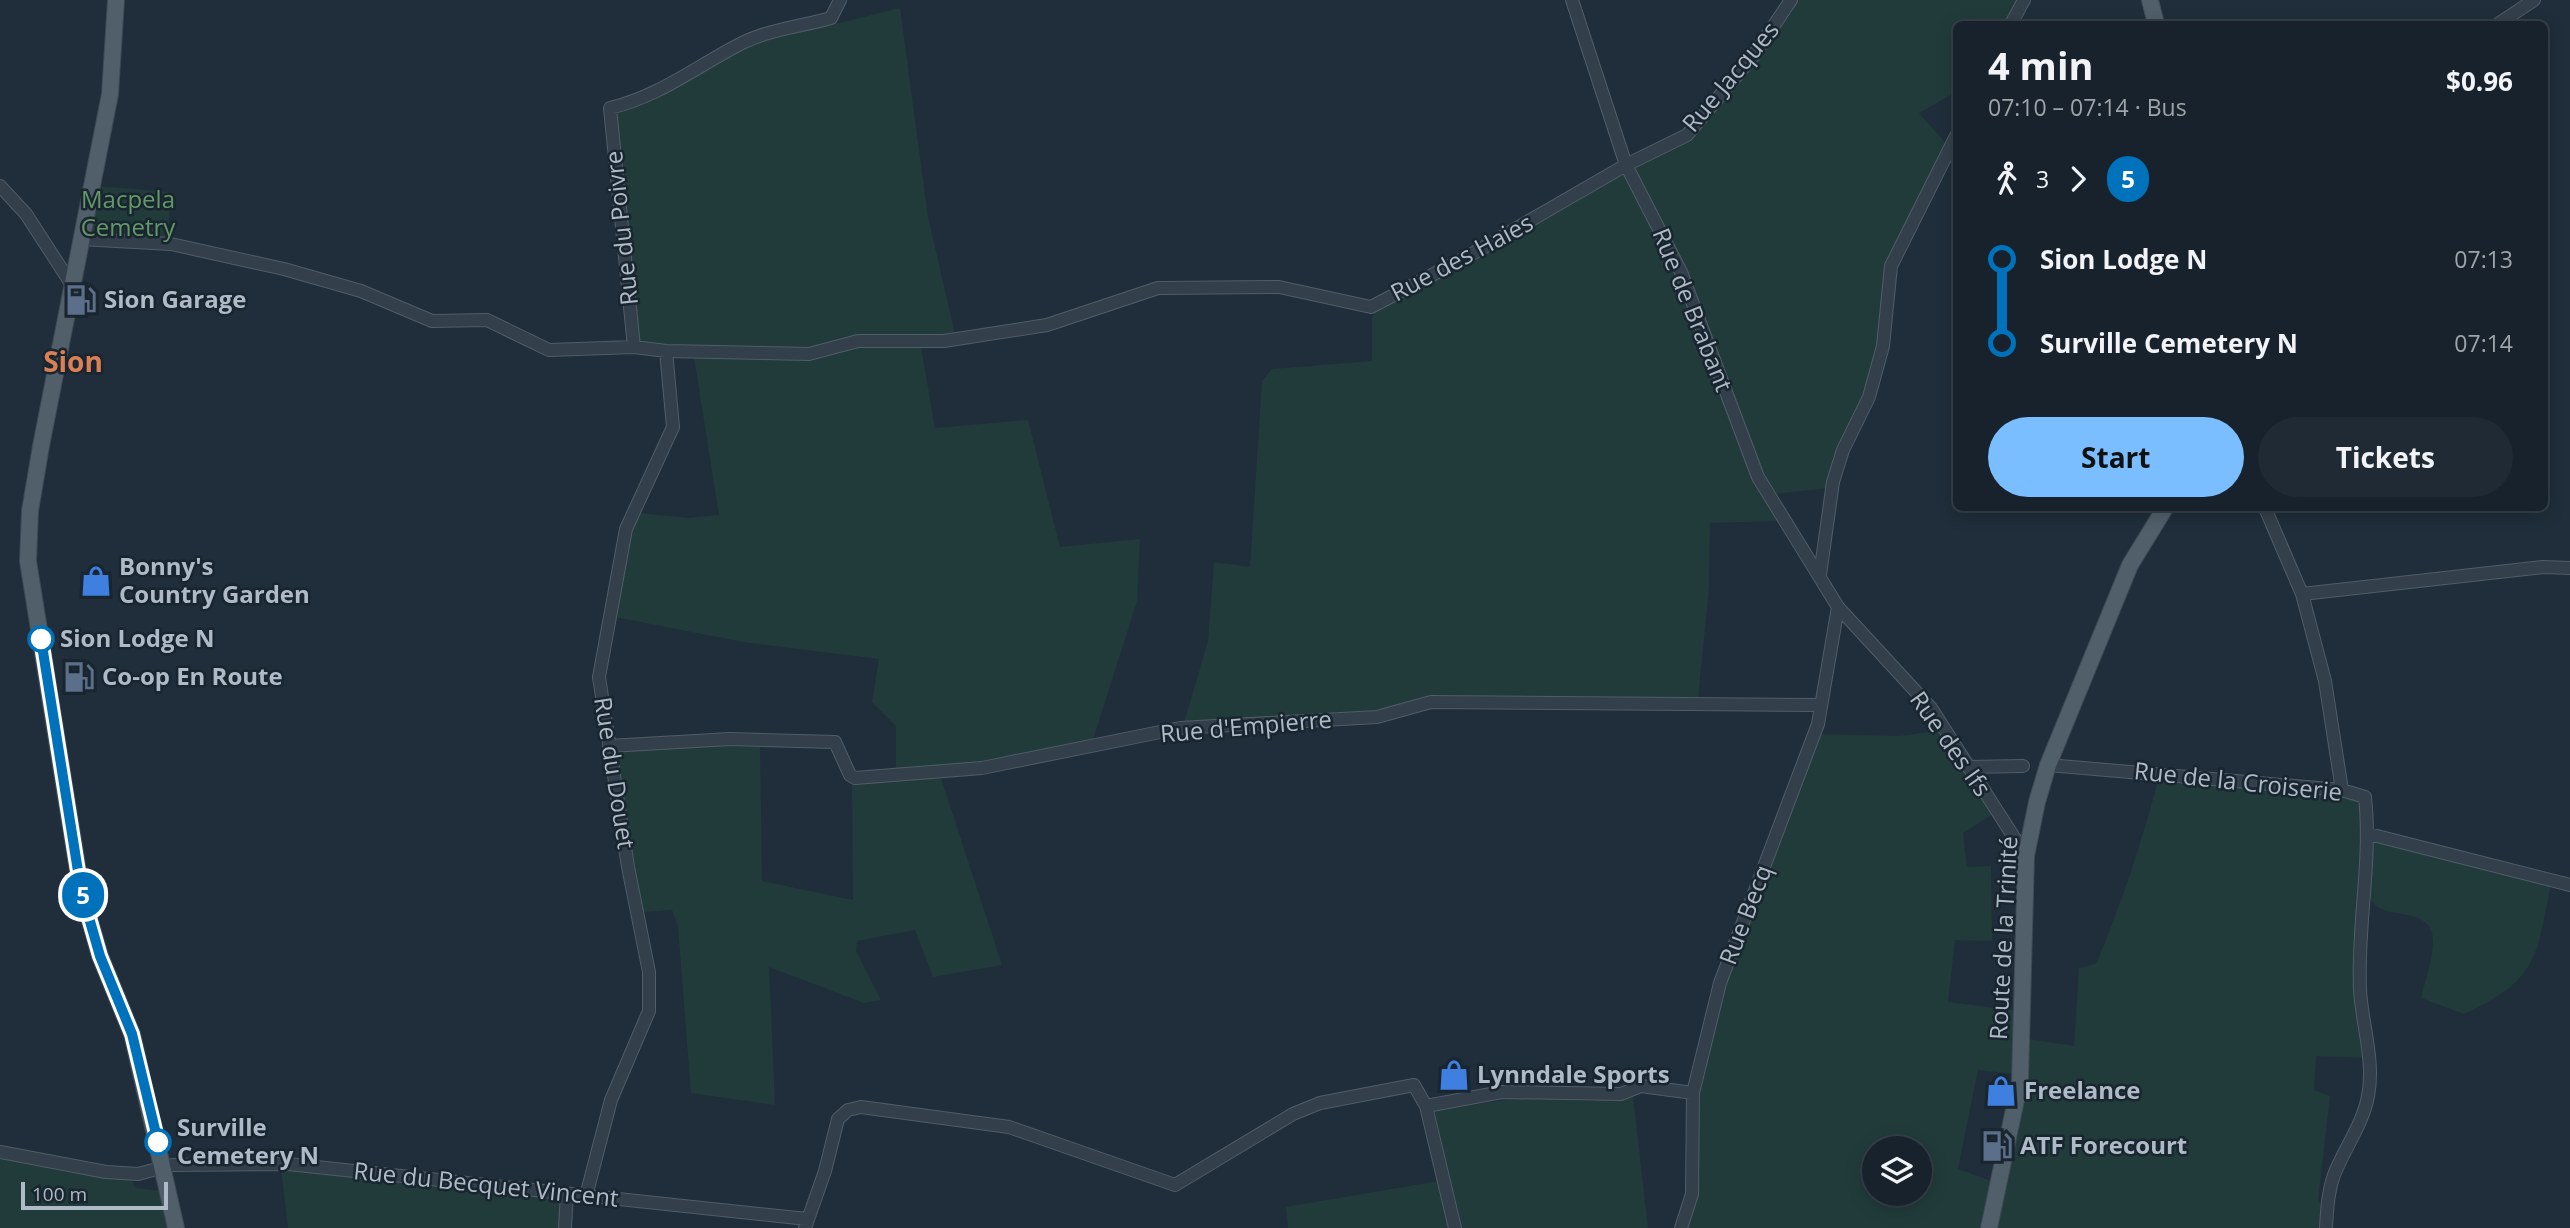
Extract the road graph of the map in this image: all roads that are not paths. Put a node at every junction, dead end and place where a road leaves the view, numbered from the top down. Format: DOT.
graph roads {
  1 [pos="116,0"];
  2 [pos="840,0"];
  3 [pos="1572,0"];
  4 [pos="1791,0"];
  5 [pos="2024,0"];
  6 [pos="2150,0"];
  7 [pos="2534,0"];
  8 [pos="2013,21"];
  9 [pos="2155,21"];
  10 [pos="2502,21"];
  11 [pos="1953,142"];
  12 [pos="1626,165"];
  13 [pos="0,186"];
  14 [pos="80,239"];
  15 [pos="70,282"];
  16 [pos="634,347"];
  17 [pos="666,351"];
  18 [pos="2163,511"];
  19 [pos="2266,511"];
  20 [pos="2570,568"];
  21 [pos="1820,575"];
  22 [pos="2302,594"];
  23 [pos="1838,607"];
  24 [pos="1821,705"];
  25 [pos="609,746"];
  26 [pos="2048,765"];
  27 [pos="1968,766"];
  28 [pos="2022,766"];
  29 [pos="2342,790"];
  30 [pos="2369,834"];
  31 [pos="2026,856"];
  32 [pos="2570,885"];
  33 [pos="1693,1093"];
  34 [pos="1426,1106"];
  35 [pos="0,1152"];
  36 [pos="164,1168"];
  37 [pos="568,1194"];
  38 [pos="586,1196"];
  39 [pos="806,1224"];
  40 [pos="176,1228"];
  41 [pos="565,1228"];
  42 [pos="1455,1228"];
  43 [pos="1681,1228"];
  44 [pos="1989,1228"];
  45 [pos="2326,1228"];
  1 -- 14 [label="main road"];
  2 -- 16 [label="street, Rue du Poivre"];
  3 -- 12 [label="street, Rue de Brabant"];
  4 -- 12 [label="street, Rue Jacques"];
  5 -- 8 [label="street"];
  6 -- 9 [label="main road"];
  7 -- 10 [label="street"];
  11 -- 21 [label="street"];
  12 -- 17 [label="street, Rue des Haies"];
  12 -- 21 [label="street, Rue de Brabant"];
  13 -- 15 [label="street"];
  14 -- 15 [label="main road"];
  14 -- 16 [label="street, Rue des Haies"];
  15 -- 36 [label="main road"];
  16 -- 17 [label="street, Rue des Haies"];
  17 -- 25 [label="street, Rue du Douet"];
  18 -- 26 [label="main road, Route de la Trinité"];
  19 -- 22 [label="street"];
  20 -- 22 [label="street"];
  21 -- 23 [label="street, Rue de Brabant"];
  22 -- 29 [label="street"];
  23 -- 24 [label="street, Rue Becq"];
  23 -- 27 [label="street, Rue des Ifs"];
  24 -- 25 [label="street, Rue d'Empierre"];
  24 -- 33 [label="street, Rue Becq"];
  25 -- 38 [label="street, Rue du Douet"];
  26 -- 29 [label="street, Rue de la Croiserie"];
  26 -- 31 [label="main road, Route de la Trinité"];
  27 -- 28 [label="street"];
  27 -- 31 [label="street, Rue des Ifs"];
  29 -- 30 [label="street, Rue de la Croiserie"];
  30 -- 32 [label="street"];
  30 -- 45 [label="street, Rue de la Croiserie"];
  31 -- 44 [label="main road, Route de la Trinité"];
  33 -- 34 [label="street"];
  33 -- 43 [label="street, Rue Becq"];
  34 -- 39 [label="street"];
  34 -- 42 [label="street"];
  35 -- 36 [label="street, Rue du Becquet Vincent"];
  36 -- 37 [label="street, Rue du Becquet Vincent"];
  36 -- 40 [label="main road"];
  37 -- 38 [label="street, Rue du Becquet Vincent"];
  37 -- 41 [label="street"];
  38 -- 39 [label="street, Rue du Becquet Vincent"];
}
